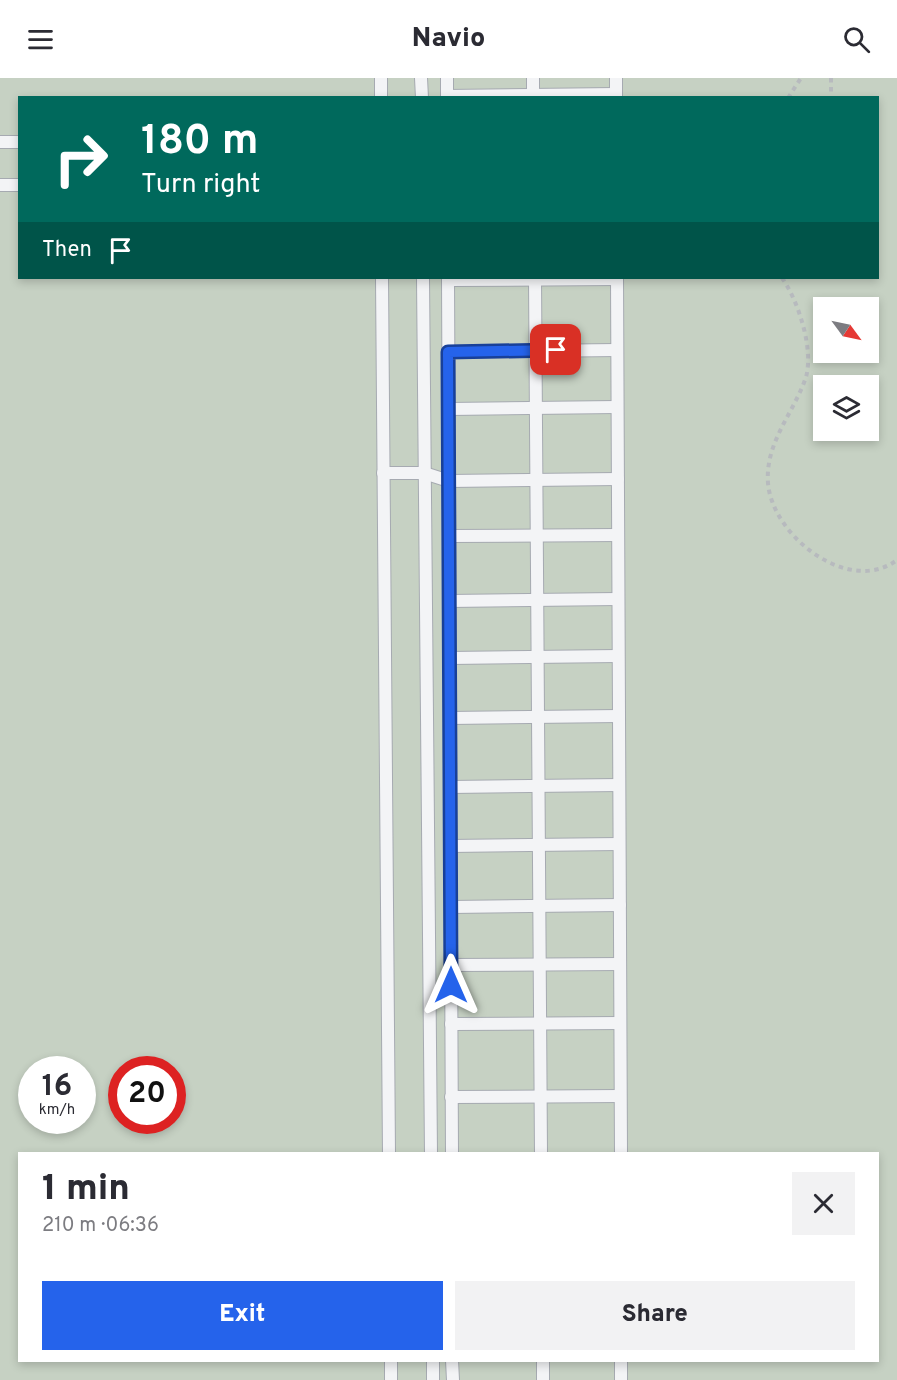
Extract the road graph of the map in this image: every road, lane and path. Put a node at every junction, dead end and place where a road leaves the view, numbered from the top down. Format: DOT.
graph roads {
  1 [pos="381,78"];
  2 [pos="422,78"];
  3 [pos="447,78"];
  4 [pos="533,78"];
  5 [pos="616,78"];
  6 [pos="801,78"];
  7 [pos="831,78"];
  8 [pos="381,96"];
  9 [pos="422,96"];
  10 [pos="447,96"];
  11 [pos="533,96"];
  12 [pos="616,96"];
  13 [pos="789,96"];
  14 [pos="831,96"];
  15 [pos="0,142"];
  16 [pos="18,142"];
  17 [pos="0,185"];
  18 [pos="18,185"];
  19 [pos="382,279"];
  20 [pos="423,279"];
  21 [pos="448,279"];
  22 [pos="535,279"];
  23 [pos="617,279"];
  24 [pos="783,279"];
  25 [pos="617,350"];
  26 [pos="535,351"];
  27 [pos="448,352"];
  28 [pos="617,407"];
  29 [pos="536,408"];
  30 [pos="449,409"];
  31 [pos="383,473"];
  32 [pos="424,473"];
  33 [pos="618,479"];
  34 [pos="536,480"];
  35 [pos="449,481"];
  36 [pos="537,535"];
  37 [pos="618,535"];
  38 [pos="449,536"];
  39 [pos="897,560"];
  40 [pos="618,599"];
  41 [pos="537,600"];
  42 [pos="449,601"];
  43 [pos="618,656"];
  44 [pos="537,657"];
  45 [pos="450,658"];
  46 [pos="619,716"];
  47 [pos="538,717"];
  48 [pos="450,718"];
  49 [pos="619,785"];
  50 [pos="538,786"];
  51 [pos="450,787"];
  52 [pos="619,844"];
  53 [pos="539,845"];
  54 [pos="450,846"];
  55 [pos="620,905"];
  56 [pos="539,906"];
  57 [pos="451,907"];
  58 [pos="540,964"];
  59 [pos="620,964"];
  60 [pos="451,965"];
  61 [pos="620,1023"];
  62 [pos="451,1024"];
  63 [pos="540,1024"];
  64 [pos="541,1096"];
  65 [pos="620,1096"];
  66 [pos="451,1097"];
  67 [pos="389,1152"];
  68 [pos="431,1152"];
  69 [pos="452,1152"];
  70 [pos="541,1152"];
  71 [pos="621,1152"];
  72 [pos="391,1362"];
  73 [pos="433,1362"];
  74 [pos="452,1362"];
  75 [pos="543,1362"];
  76 [pos="621,1362"];
  77 [pos="391,1380"];
  78 [pos="433,1380"];
  79 [pos="453,1380"];
  80 [pos="543,1380"];
  81 [pos="621,1380"];
  1 -- 8 [label="lane"];
  2 -- 9 [label="lane"];
  3 -- 10 [label="lane"];
  4 -- 11 [label="lane"];
  5 -- 12 [label="lane"];
  6 -- 13 [label="path"];
  7 -- 14 [label="path"];
  11 -- 12 [label="lane"];
  15 -- 16 [label="lane"];
  17 -- 18 [label="lane"];
  19 -- 31 [label="lane"];
  20 -- 32 [label="lane"];
  21 -- 27 [label="lane"];
  22 -- 26 [label="lane"];
  23 -- 25 [label="lane"];
  24 -- 39 [label="path"];
  25 -- 26 [label="lane"];
  25 -- 28 [label="lane"];
  26 -- 27 [label="lane"];
  26 -- 29 [label="lane"];
  27 -- 30 [label="lane"];
  28 -- 29 [label="lane"];
  28 -- 33 [label="lane"];
  29 -- 30 [label="lane"];
  29 -- 34 [label="lane"];
  30 -- 35 [label="lane"];
  31 -- 32 [label="lane"];
  31 -- 67 [label="lane"];
  32 -- 35 [label="lane"];
  32 -- 68 [label="lane"];
  33 -- 34 [label="lane"];
  33 -- 37 [label="lane"];
  34 -- 35 [label="lane"];
  34 -- 36 [label="lane"];
  35 -- 38 [label="lane"];
  36 -- 37 [label="lane"];
  36 -- 38 [label="lane"];
  36 -- 41 [label="lane"];
  37 -- 40 [label="lane"];
  38 -- 42 [label="lane"];
  40 -- 41 [label="lane"];
  40 -- 43 [label="lane"];
  41 -- 42 [label="lane"];
  41 -- 44 [label="lane"];
  42 -- 45 [label="lane"];
  43 -- 44 [label="lane"];
  43 -- 46 [label="lane"];
  44 -- 45 [label="lane"];
  44 -- 47 [label="lane"];
  45 -- 48 [label="lane"];
  46 -- 47 [label="lane"];
  46 -- 49 [label="lane"];
  47 -- 48 [label="lane"];
  47 -- 50 [label="lane"];
  48 -- 51 [label="lane"];
  49 -- 50 [label="lane"];
  49 -- 52 [label="lane"];
  50 -- 51 [label="lane"];
  50 -- 53 [label="lane"];
  51 -- 54 [label="lane"];
  52 -- 53 [label="lane"];
  52 -- 55 [label="lane"];
  53 -- 54 [label="lane"];
  53 -- 56 [label="lane"];
  54 -- 57 [label="lane"];
  55 -- 56 [label="lane"];
  55 -- 59 [label="lane"];
  56 -- 57 [label="lane"];
  56 -- 58 [label="lane"];
  57 -- 60 [label="lane"];
  58 -- 59 [label="lane"];
  58 -- 60 [label="lane"];
  58 -- 63 [label="lane"];
  59 -- 61 [label="lane"];
  60 -- 62 [label="lane"];
  61 -- 63 [label="lane"];
  61 -- 65 [label="lane"];
  62 -- 63 [label="lane"];
  62 -- 66 [label="lane"];
  63 -- 64 [label="lane"];
  64 -- 65 [label="lane"];
  64 -- 66 [label="lane"];
  64 -- 70 [label="lane"];
  65 -- 71 [label="lane"];
  66 -- 69 [label="lane"];
  72 -- 77 [label="lane"];
  73 -- 78 [label="lane"];
  74 -- 79 [label="lane"];
  75 -- 80 [label="lane"];
  76 -- 81 [label="lane"];
}
